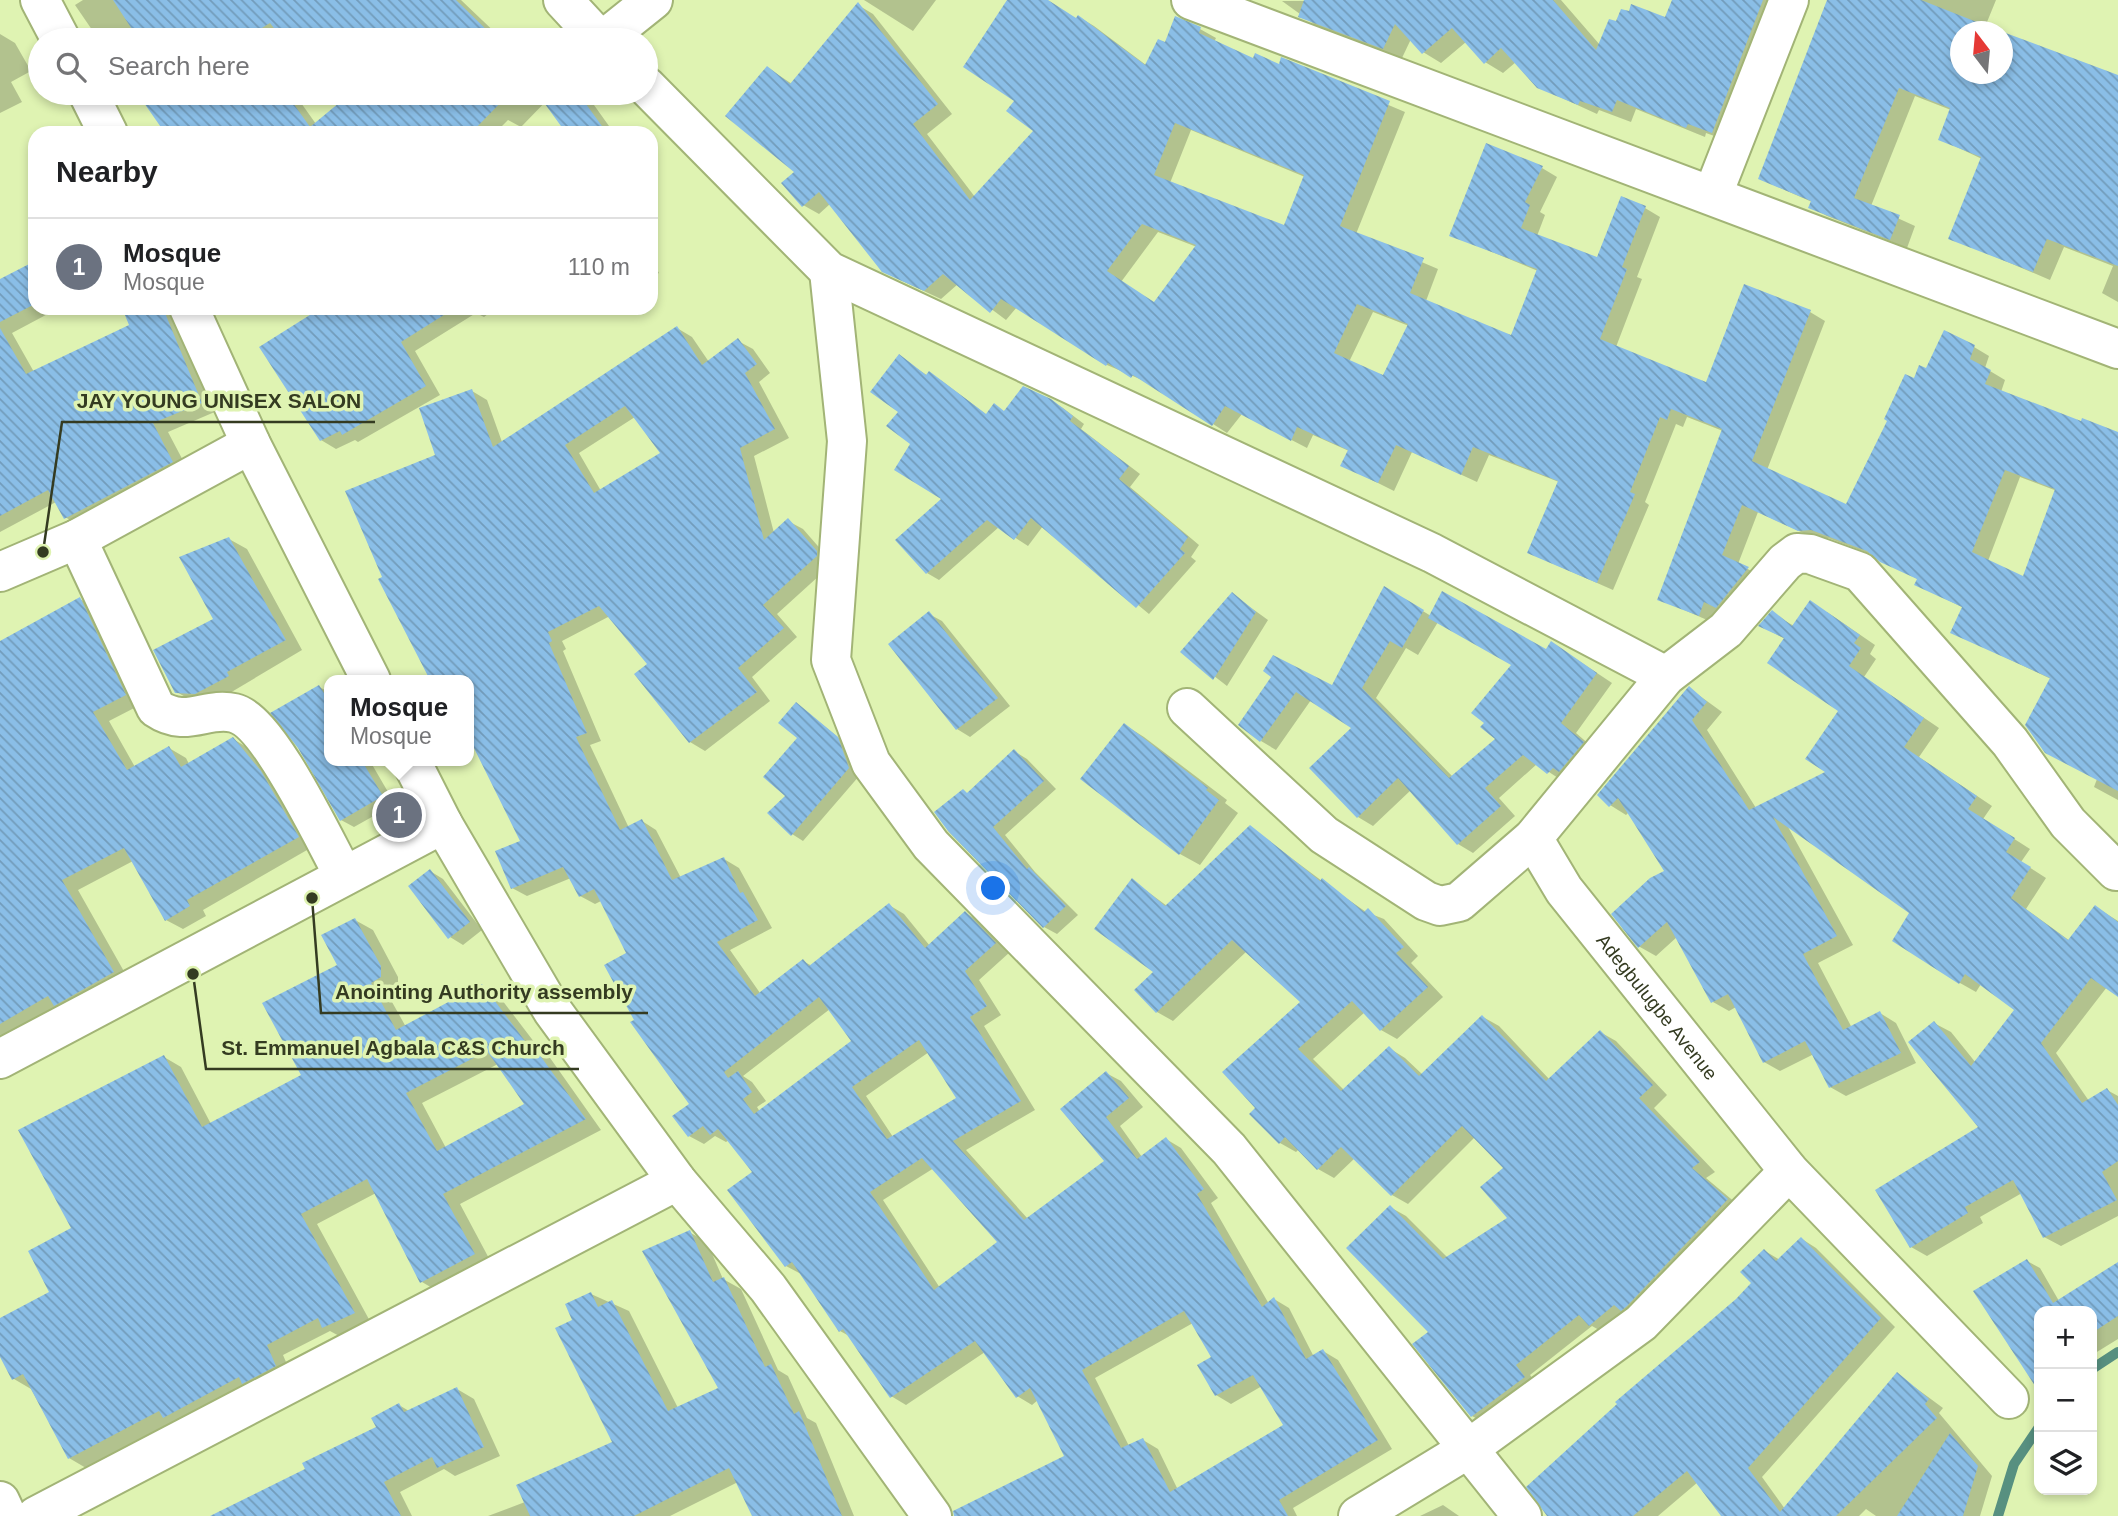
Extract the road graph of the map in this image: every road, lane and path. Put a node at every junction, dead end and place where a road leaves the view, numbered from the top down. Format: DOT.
graph roads {
  1 [pos="40,0"];
  2 [pos="563,0"];
  3 [pos="653,0"];
  4 [pos="1191,0"];
  5 [pos="1789,0"];
  6 [pos="55,28"];
  7 [pos="590,28"];
  8 [pos="617,28"];
  9 [pos="658,98"];
  10 [pos="94,105"];
  11 [pos="104,126"];
  12 [pos="1713,194"];
  13 [pos="829,271"];
  14 [pos="192,315"];
  15 [pos="2118,349"];
  16 [pos="251,444"];
  17 [pos="77,539"];
  18 [pos="0,572"];
  19 [pos="368,675"];
  20 [pos="1666,676"];
  21 [pos="1187,708"];
  22 [pos="414,766"];
  23 [pos="443,824"];
  24 [pos="1534,838"];
  25 [pos="2116,872"];
  26 [pos="344,876"];
  27 [pos="0,1059"];
  28 [pos="1789,1171"];
  29 [pos="677,1181"];
  30 [pos="2009,1399"];
  31 [pos="1468,1449"];
  32 [pos="0,1501"];
  33 [pos="7,1516"];
  34 [pos="36,1516"];
  35 [pos="932,1516"];
  36 [pos="1357,1516"];
  37 [pos="1522,1516"];
  1 -- 6 [label="street"];
  2 -- 7 [label="street"];
  3 -- 8 [label="street"];
  4 -- 12 [label="street"];
  5 -- 12 [label="street"];
  9 -- 13 [label="street"];
  10 -- 11 [label="street"];
  12 -- 15 [label="street"];
  13 -- 20 [label="street"];
  13 -- 31 [label="street"];
  14 -- 16 [label="street"];
  16 -- 17 [label="street"];
  16 -- 19 [label="street"];
  17 -- 18 [label="street"];
  17 -- 26 [label="street"];
  20 -- 24 [label="street"];
  20 -- 25 [label="street"];
  21 -- 24 [label="street"];
  22 -- 23 [label="street"];
  23 -- 26 [label="street"];
  23 -- 29 [label="street"];
  24 -- 28 [label="street, Adegbulugbe Avenue"];
  26 -- 27 [label="street"];
  28 -- 30 [label="street, Adegbulugbe Avenue"];
  28 -- 31 [label="street"];
  29 -- 34 [label="street"];
  29 -- 35 [label="street"];
  31 -- 36 [label="street"];
  31 -- 37 [label="street"];
  32 -- 33 [label="street"];
}
